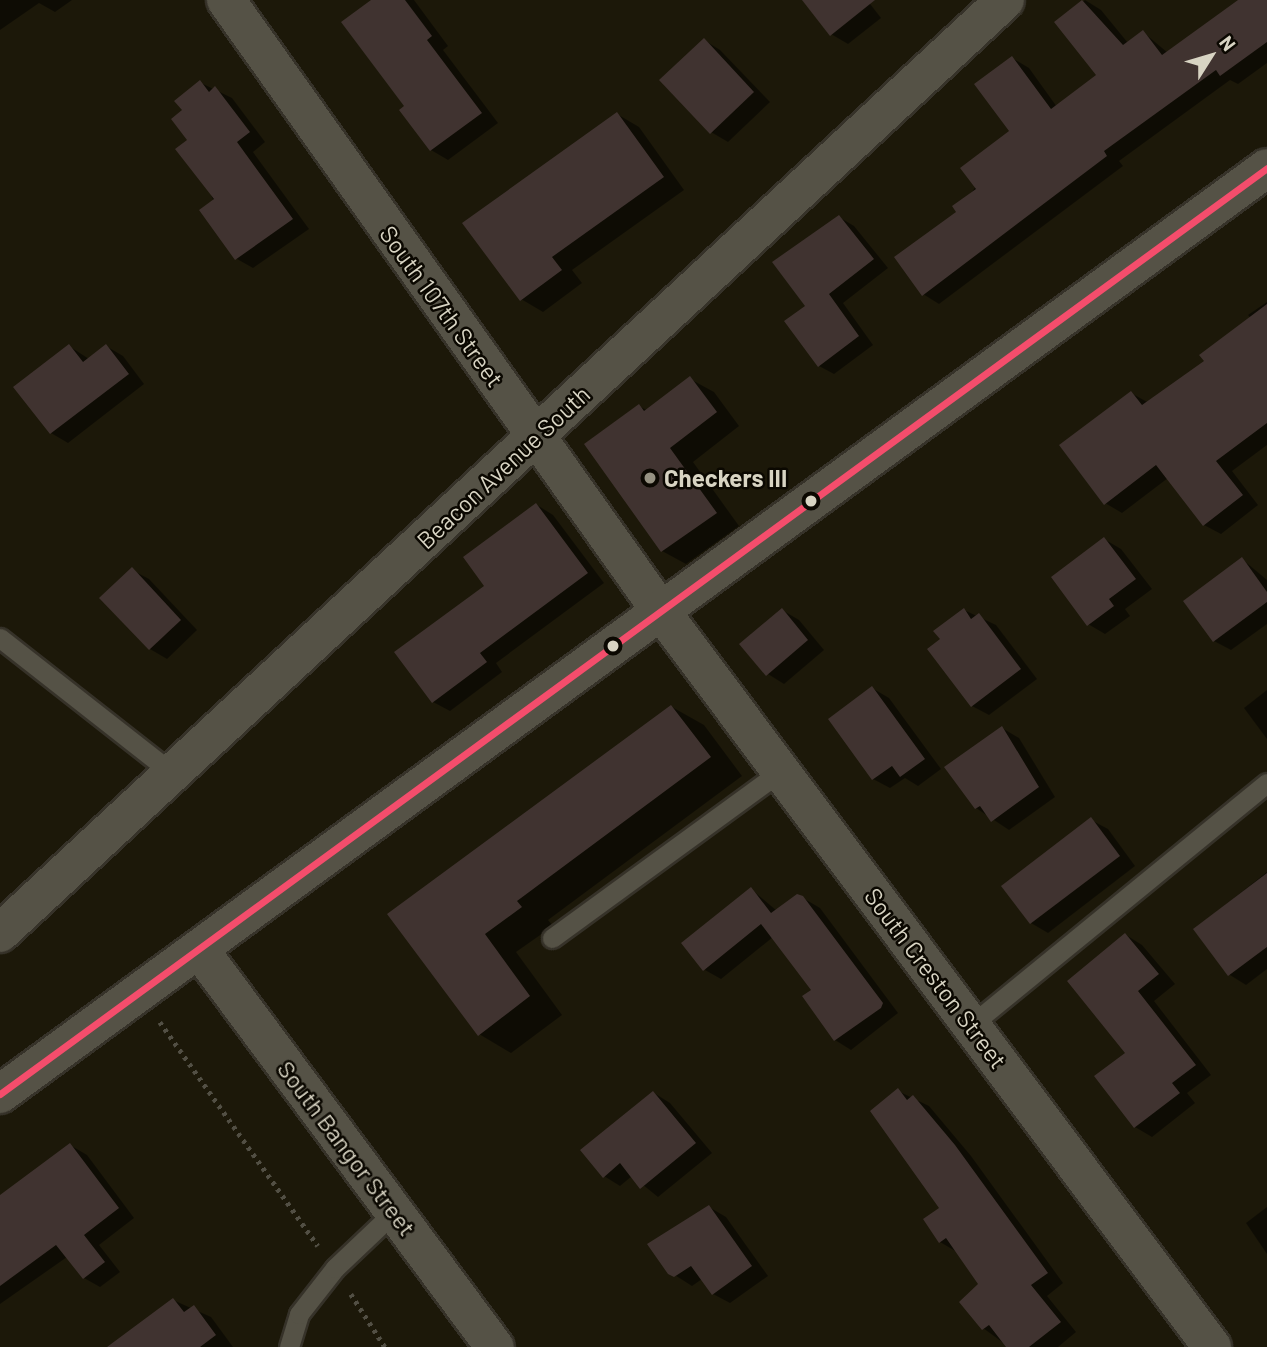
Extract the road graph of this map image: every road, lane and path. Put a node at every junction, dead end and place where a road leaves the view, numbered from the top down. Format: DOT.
graph roads {
  1 [pos="226,0"];
  2 [pos="1005,0"];
  3 [pos="1267,168"];
  4 [pos="537,435"];
  5 [pos="660,610"];
  6 [pos="0,638"];
  7 [pos="781,771"];
  8 [pos="172,773"];
  9 [pos="1267,783"];
  10 [pos="0,933"];
  11 [pos="552,938"];
  12 [pos="199,949"];
  13 [pos="139,993"];
  14 [pos="971,1025"];
  15 [pos="0,1094"];
  16 [pos="394,1212"];
  17 [pos="335,1268"];
  18 [pos="289,1347"];
  19 [pos="385,1347"];
  20 [pos="495,1347"];
  21 [pos="1212,1347"];
  1 -- 4 [label="street, South 107th Street"];
  2 -- 4 [label="street, Beacon Avenue South"];
  3 -- 5 [label="street"];
  4 -- 5 [label="street, South 107th Street"];
  4 -- 8 [label="street, Beacon Avenue South"];
  5 -- 7 [label="street, South Creston Street"];
  5 -- 12 [label="street"];
  6 -- 8 [label="lane"];
  7 -- 11 [label="lane"];
  7 -- 14 [label="street, South Creston Street"];
  8 -- 10 [label="street, Beacon Avenue South"];
  9 -- 14 [label="lane"];
  12 -- 13 [label="street"];
  12 -- 16 [label="street, South Bangor Street"];
  13 -- 15 [label="street"];
  13 -- 17 [label="path"];
  14 -- 21 [label="street, South Creston Street"];
  16 -- 17 [label="lane"];
  16 -- 20 [label="street, South Bangor Street"];
  17 -- 18 [label="lane"];
  17 -- 19 [label="path"];
}
